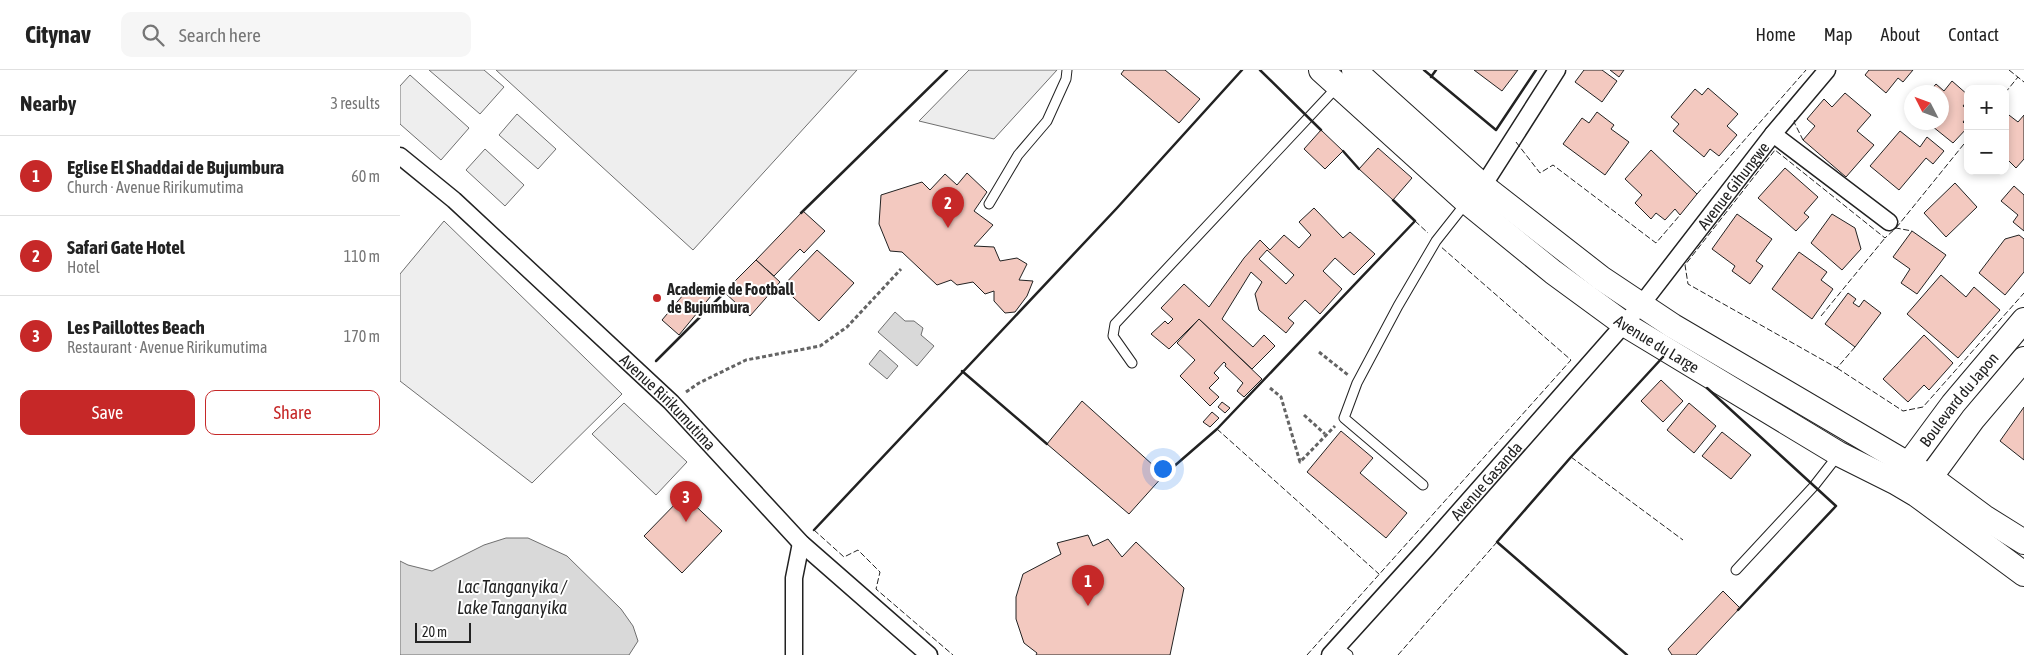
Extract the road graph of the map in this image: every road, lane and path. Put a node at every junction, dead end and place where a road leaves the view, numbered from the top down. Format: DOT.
graph roads {
  1 [pos="1067,70"];
  2 [pos="1321,70"];
  3 [pos="1557,70"];
  4 [pos="1828,70"];
  5 [pos="1346,78"];
  6 [pos="1774,134"];
  7 [pos="400,156"];
  8 [pos="1483,186"];
  9 [pos="1467,202"];
  10 [pos="989,204"];
  11 [pos="1889,222"];
  12 [pos="902,268"];
  13 [pos="1641,305"];
  14 [pos="2024,320"];
  15 [pos="1624,324"];
  16 [pos="1319,352"];
  17 [pos="2024,360"];
  18 [pos="1132,363"];
  19 [pos="1357,383"];
  20 [pos="1270,388"];
  21 [pos="672,402"];
  22 [pos="1304,415"];
  23 [pos="1344,418"];
  24 [pos="1325,434"];
  25 [pos="1839,454"];
  26 [pos="1902,473"];
  27 [pos="1423,485"];
  28 [pos="1924,486"];
  29 [pos="2024,542"];
  30 [pos="802,543"];
  31 [pos="1736,570"];
  32 [pos="2024,574"];
  33 [pos="1338,652"];
  34 [pos="794,655"];
  35 [pos="929,655"];
  1 -- 10 [label="lane"];
  2 -- 5 [label="main road, Avenue du Large"];
  3 -- 8 [label="street"];
  4 -- 6 [label="street, Avenue Gihungwe"];
  5 -- 8 [label="main road, Avenue du Large"];
  5 -- 9 [label="main road, Avenue du Large"];
  5 -- 18 [label="lane"];
  6 -- 11 [label="street"];
  6 -- 13 [label="street, Avenue Gihungwe"];
  7 -- 21 [label="street, Avenue Ririkumutima"];
  8 -- 9 [label="street"];
  8 -- 13 [label="main road, Avenue du Large"];
  9 -- 15 [label="main road, Avenue du Large"];
  9 -- 19 [label="lane"];
  12 -- 21 [label="path"];
  13 -- 15 [label="street, Avenue Gasanda"];
  13 -- 26 [label="main road, Avenue du Large"];
  14 -- 26 [label="main road, Boulevard du Japon"];
  15 -- 25 [label="main road, Avenue du Large"];
  15 -- 33 [label="street, Avenue Gasanda"];
  16 -- 19 [label="path"];
  17 -- 28 [label="main road, Boulevard du Japon"];
  19 -- 23 [label="lane"];
  20 -- 24 [label="path"];
  21 -- 30 [label="street, Avenue Ririkumutima"];
  22 -- 24 [label="path"];
  23 -- 24 [label="path"];
  23 -- 27 [label="lane"];
  25 -- 26 [label="main road, Avenue du Large"];
  25 -- 31 [label="lane"];
  26 -- 28 [label="main road, Avenue du Large"];
  28 -- 29 [label="main road, Avenue du Large"];
  28 -- 32 [label="main road, Avenue du Large"];
  30 -- 34 [label="street"];
  30 -- 35 [label="street, Avenue Ririkumutima"];
}
